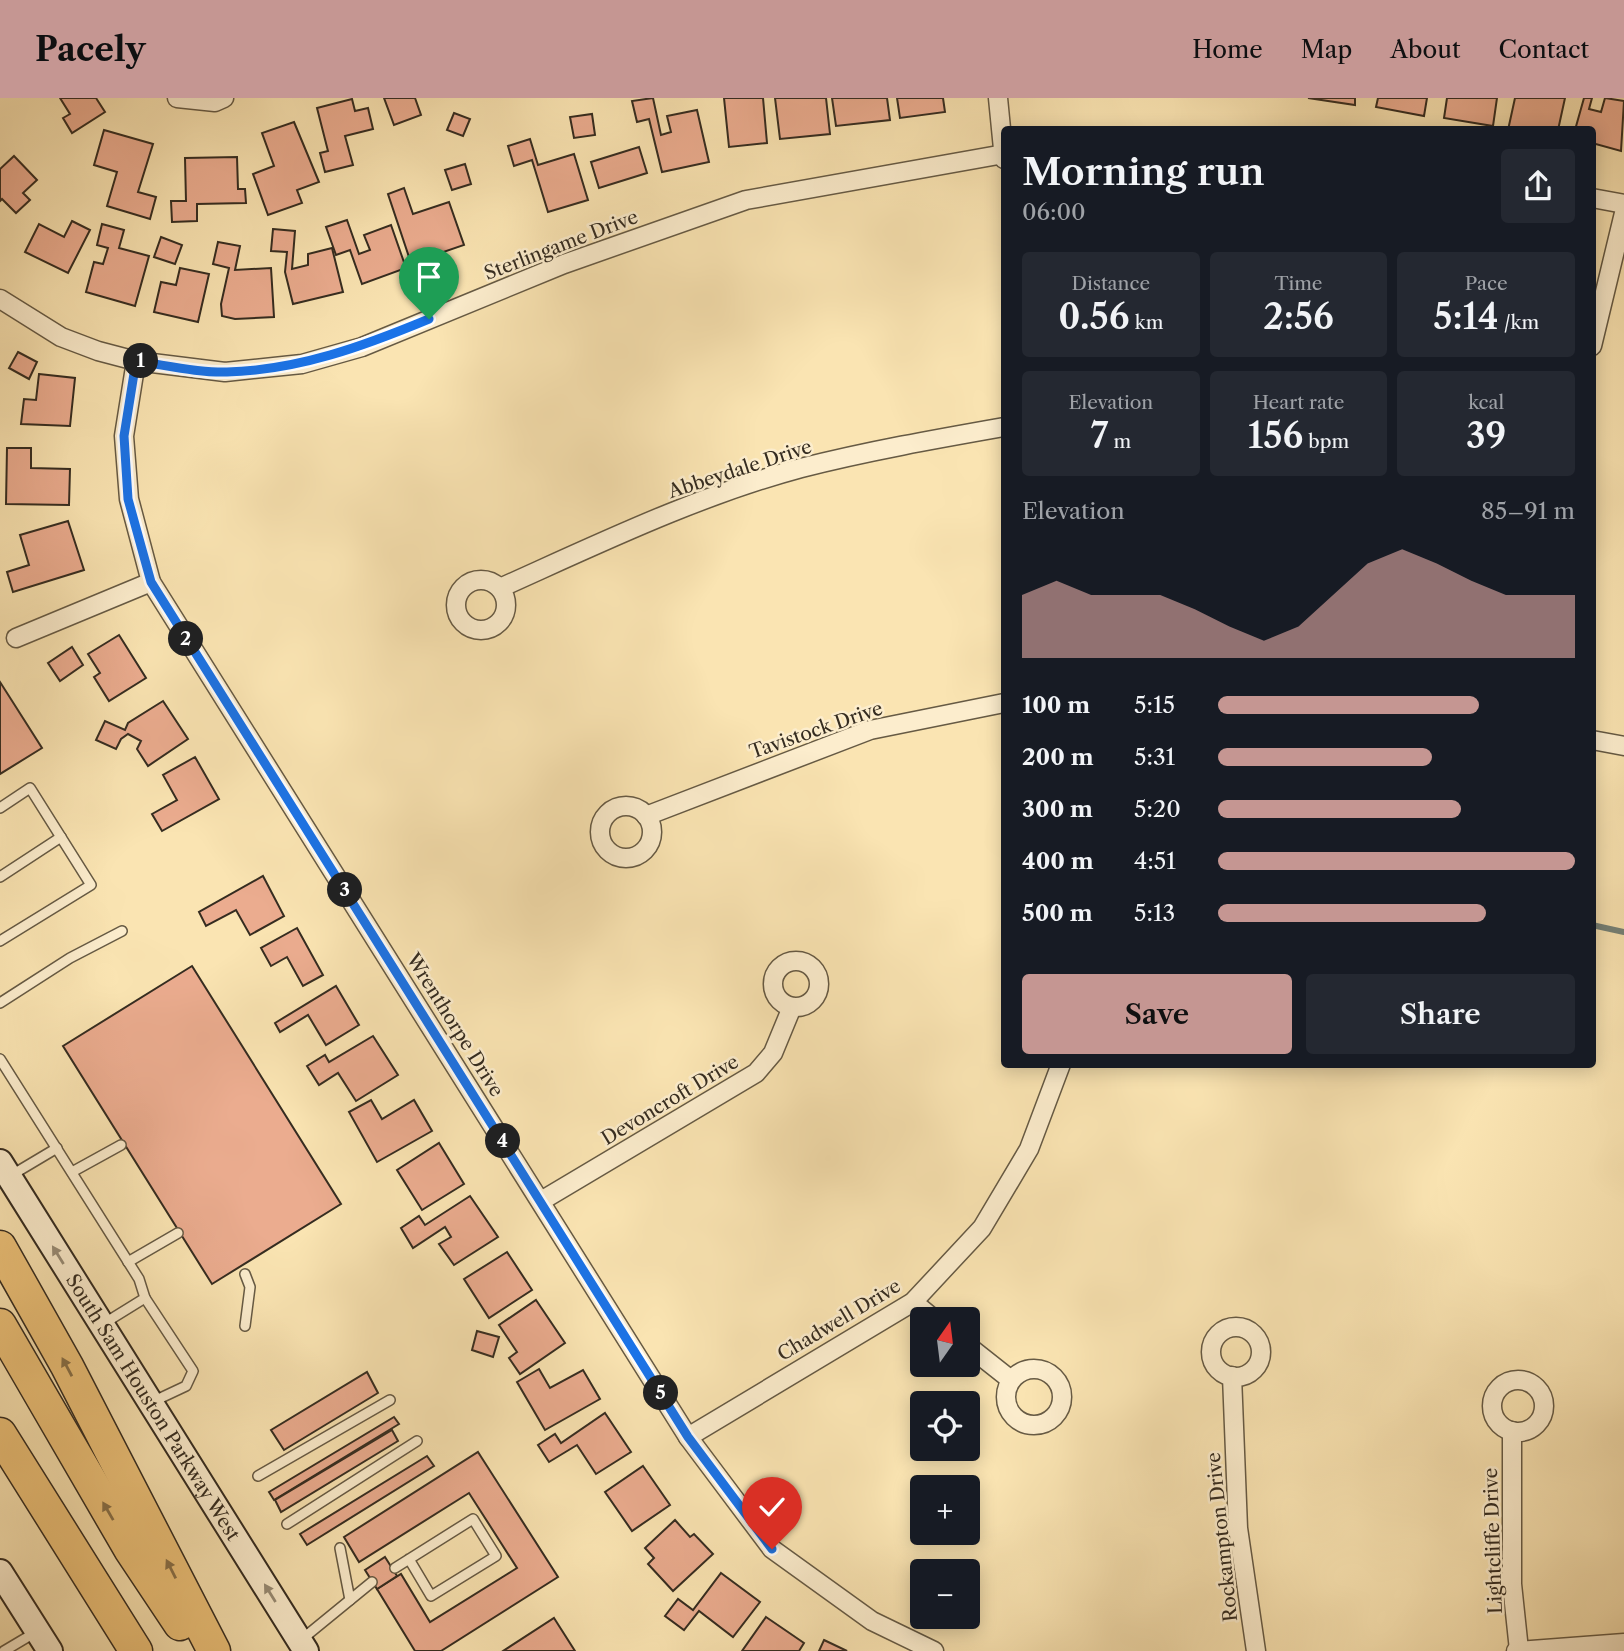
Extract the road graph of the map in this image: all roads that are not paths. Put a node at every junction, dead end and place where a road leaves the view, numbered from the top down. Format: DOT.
graph roads {
  1 [pos="177,98"];
  2 [pos="224,98"];
  3 [pos="998,98"];
  4 [pos="1001,126"];
  5 [pos="1001,156"];
  6 [pos="1596,199"];
  7 [pos="1624,204"];
  8 [pos="1624,213"];
  9 [pos="0,299"];
  10 [pos="1596,329"];
  11 [pos="136,361"];
  12 [pos="1001,428"];
  13 [pos="151,582"];
  14 [pos="499,588"];
  15 [pos="16,638"];
  16 [pos="1001,704"];
  17 [pos="1596,741"];
  18 [pos="1624,746"];
  19 [pos="0,808"];
  20 [pos="646,816"];
  21 [pos="61,837"];
  22 [pos="0,877"];
  23 [pos="122,931"];
  24 [pos="0,941"];
  25 [pos="0,1003"];
  26 [pos="792,1007"];
  27 [pos="0,1059"];
  28 [pos="1059,1068"];
  29 [pos="121,1145"];
  30 [pos="57,1148"];
  31 [pos="5,1169"];
  32 [pos="72,1172"];
  33 [pos="541,1201"];
  34 [pos="178,1233"];
  35 [pos="0,1247"];
  36 [pos="128,1262"];
  37 [pos="245,1274"];
  38 [pos="145,1298"];
  39 [pos="913,1302"];
  40 [pos="919,1307"];
  41 [pos="0,1325"];
  42 [pos="102,1325"];
  43 [pos="245,1326"];
  44 [pos="980,1355"];
  45 [pos="1233,1377"];
  46 [pos="1011,1380"];
  47 [pos="390,1400"];
  48 [pos="151,1403"];
  49 [pos="1512,1431"];
  50 [pos="0,1434"];
  51 [pos="688,1437"];
  52 [pos="417,1441"];
  53 [pos="258,1476"];
  54 [pos="287,1524"];
  55 [pos="340,1548"];
  56 [pos="409,1559"];
  57 [pos="395,1568"];
  58 [pos="0,1572"];
  59 [pos="373,1582"];
  60 [pos="350,1600"];
  61 [pos="43,1641"];
  62 [pos="1624,1643"];
  63 [pos="303,1646"];
  64 [pos="4,1651"];
  65 [pos="136,1651"];
  66 [pos="199,1651"];
  67 [pos="214,1651"];
  68 [pos="934,1651"];
  69 [pos="1256,1651"];
  70 [pos="1518,1651"];
  1 -- 2 [label="street"];
  3 -- 4 [label="street"];
  5 -- 11 [label="street, Sterlingame Drive"];
  6 -- 7 [label="street"];
  8 -- 10 [label="street"];
  9 -- 11 [label="street, Sterlingame Drive"];
  11 -- 13 [label="street, Wrenthorpe Drive"];
  12 -- 14 [label="street, Abbeydale Drive"];
  13 -- 15 [label="street"];
  13 -- 33 [label="street, Wrenthorpe Drive"];
  16 -- 20 [label="street, Tavistock Drive"];
  17 -- 18 [label="street"];
  19 -- 21 [label="lane"];
  21 -- 22 [label="lane"];
  21 -- 24 [label="lane"];
  23 -- 25 [label="lane"];
  26 -- 33 [label="street, Devoncroft Drive"];
  27 -- 30 [label="lane"];
  28 -- 39 [label="street, Chadwell Drive"];
  29 -- 32 [label="lane"];
  30 -- 31 [label="lane"];
  30 -- 32 [label="lane"];
  42 -- 31 [label="main road, South Sam Houston Parkway West, one-way"];
  32 -- 36 [label="lane"];
  33 -- 51 [label="street, Wrenthorpe Drive"];
  34 -- 36 [label="lane"];
  67 -- 35 [label="highway, one-way"];
  36 -- 38 [label="lane"];
  37 -- 43 [label="lane"];
  38 -- 42 [label="lane"];
  38 -- 48 [label="lane"];
  39 -- 40 [label="street"];
  39 -- 51 [label="street, Chadwell Drive"];
  66 -- 41 [label="highway, one-way"];
  42 -- 48 [label="main road, South Sam Houston Parkway West"];
  44 -- 46 [label="street"];
  45 -- 69 [label="street, Rockampton Drive"];
  47 -- 53 [label="lane"];
  63 -- 48 [label="main road, South Sam Houston Parkway West, one-way"];
  49 -- 70 [label="street, Lightcliffe Drive"];
  50 -- 65 [label="highway"];
  51 -- 68 [label="street, Wrenthorpe Drive"];
  52 -- 54 [label="lane"];
  55 -- 60 [label="lane"];
  56 -- 56 [label="lane"];
  56 -- 57 [label="lane"];
  58 -- 61 [label="main road"];
  59 -- 60 [label="lane"];
  60 -- 63 [label="lane"];
  61 -- 64 [label="lane"];
  62 -- 70 [label="street"];
}
